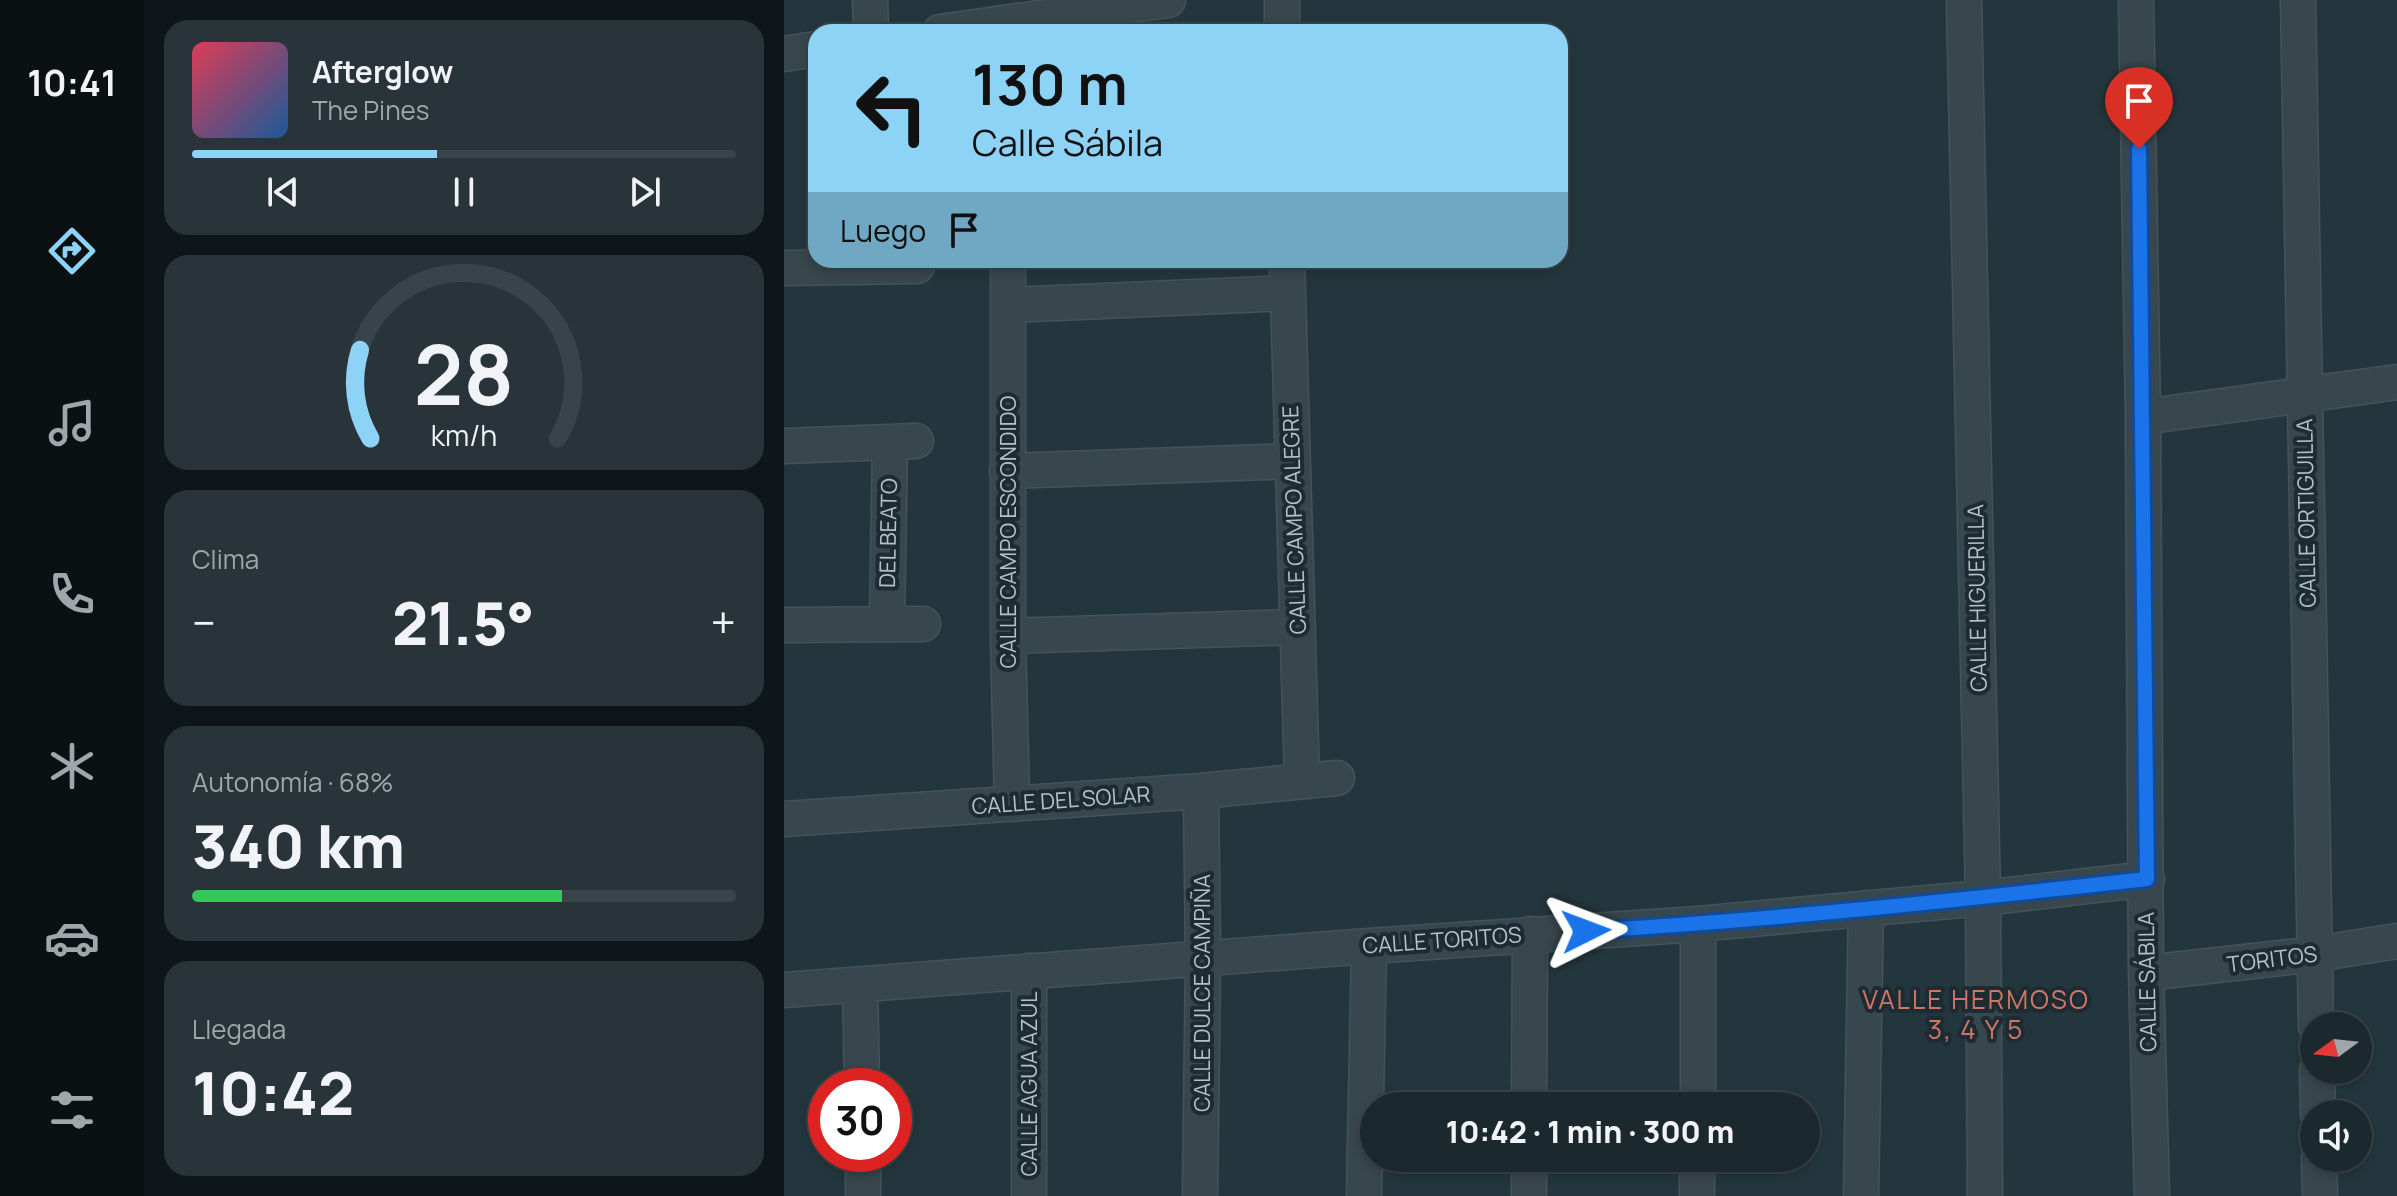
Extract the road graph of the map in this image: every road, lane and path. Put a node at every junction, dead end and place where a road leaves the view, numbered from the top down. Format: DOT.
graph roads {
  1 [pos="870,0"];
  2 [pos="1168,0"];
  3 [pos="1282,0"];
  4 [pos="1964,0"];
  5 [pos="2136,0"];
  6 [pos="2298,0"];
  7 [pos="1054,9"];
  8 [pos="871,24"];
  9 [pos="1013,24"];
  10 [pos="1282,24"];
  11 [pos="808,50"];
  12 [pos="784,54"];
  13 [pos="784,268"];
  14 [pos="808,268"];
  15 [pos="1008,268"];
  16 [pos="1288,277"];
  17 [pos="1008,305"];
  18 [pos="2397,382"];
  19 [pos="2304,393"];
  20 [pos="2143,417"];
  21 [pos="784,446"];
  22 [pos="1291,461"];
  23 [pos="1007,471"];
  24 [pos="887,623"];
  25 [pos="923,624"];
  26 [pos="784,625"];
  27 [pos="1298,627"];
  28 [pos="1008,636"];
  29 [pos="1337,778"];
  30 [pos="1302,781"];
  31 [pos="1201,791"];
  32 [pos="1012,804"];
  33 [pos="784,819"];
  34 [pos="2147,879"];
  35 [pos="1983,898"];
  36 [pos="1866,908"];
  37 [pos="1698,924"];
  38 [pos="1530,934"];
  39 [pos="2397,941"];
  40 [pos="1369,946"];
  41 [pos="2315,954"];
  42 [pos="1203,959"];
  43 [pos="1029,971"];
  44 [pos="2146,973"];
  45 [pos="860,985"];
  46 [pos="784,990"];
  47 [pos="2316,1012"];
  48 [pos="862,1068"];
  49 [pos="1529,1092"];
  50 [pos="1698,1092"];
  51 [pos="863,1172"];
  52 [pos="1529,1172"];
  53 [pos="1697,1172"];
  54 [pos="2319,1172"];
  55 [pos="863,1196"];
  56 [pos="1029,1196"];
  57 [pos="1200,1196"];
  58 [pos="1364,1196"];
  59 [pos="1529,1196"];
  60 [pos="1697,1196"];
  61 [pos="1861,1196"];
  62 [pos="1985,1196"];
  63 [pos="2152,1196"];
  64 [pos="2320,1196"];
  1 -- 8 [label="street"];
  2 -- 7 [label="street"];
  3 -- 10 [label="street"];
  4 -- 35 [label="street, CALLE HIGUERILLA"];
  5 -- 20 [label="street, CALLE SÁBILA"];
  6 -- 19 [label="street, CALLE ORTIGUILLA"];
  7 -- 9 [label="street"];
  11 -- 12 [label="street"];
  13 -- 14 [label="street"];
  15 -- 17 [label="street, CALLE CAMPO ESCONDIDO"];
  16 -- 17 [label="street"];
  16 -- 22 [label="street, CALLE CAMPO ALEGRE"];
  17 -- 23 [label="street, CALLE CAMPO ESCONDIDO"];
  18 -- 19 [label="street"];
  19 -- 20 [label="street"];
  19 -- 41 [label="street, CALLE ORTIGUILLA"];
  20 -- 34 [label="street, CALLE SÁBILA"];
  21 -- 24 [label="street, DEL BEATO"];
  22 -- 23 [label="street"];
  22 -- 27 [label="street, CALLE CAMPO ALEGRE"];
  23 -- 28 [label="street, CALLE CAMPO ESCONDIDO"];
  24 -- 25 [label="street"];
  24 -- 26 [label="street"];
  27 -- 28 [label="street"];
  27 -- 30 [label="street, CALLE CAMPO ALEGRE"];
  28 -- 32 [label="street, CALLE CAMPO ESCONDIDO"];
  29 -- 30 [label="street, CALLE DEL SOLAR"];
  30 -- 31 [label="street, CALLE DEL SOLAR"];
  31 -- 32 [label="street, CALLE DEL SOLAR"];
  31 -- 42 [label="street, CALLE DULCE CAMPIÑA"];
  32 -- 33 [label="street, CALLE DEL SOLAR"];
  34 -- 35 [label="street, CALLE TORITOS"];
  34 -- 44 [label="street, CALLE SÁBILA"];
  35 -- 36 [label="street, CALLE TORITOS"];
  35 -- 62 [label="street, CALLE HIGUERILLA"];
  36 -- 37 [label="street, CALLE TORITOS"];
  36 -- 61 [label="street"];
  37 -- 38 [label="street, CALLE TORITOS"];
  37 -- 50 [label="street"];
  38 -- 40 [label="street, CALLE TORITOS"];
  38 -- 49 [label="street"];
  39 -- 41 [label="street, TORITOS"];
  40 -- 42 [label="street, CALLE TORITOS"];
  40 -- 58 [label="street"];
  41 -- 44 [label="street, TORITOS"];
  41 -- 47 [label="street, CALLE ORTIGUILLA"];
  42 -- 43 [label="street, CALLE TORITOS"];
  42 -- 57 [label="street, CALLE DULCE CAMPIÑA"];
  43 -- 45 [label="street, CALLE TORITOS"];
  43 -- 56 [label="street, CALLE AGUA AZUL"];
  44 -- 63 [label="street, CALLE SÁBILA"];
  45 -- 46 [label="street, CALLE TORITOS"];
  45 -- 48 [label="street"];
  51 -- 55 [label="street"];
  52 -- 59 [label="street"];
  53 -- 60 [label="street"];
  54 -- 64 [label="street"];
}
